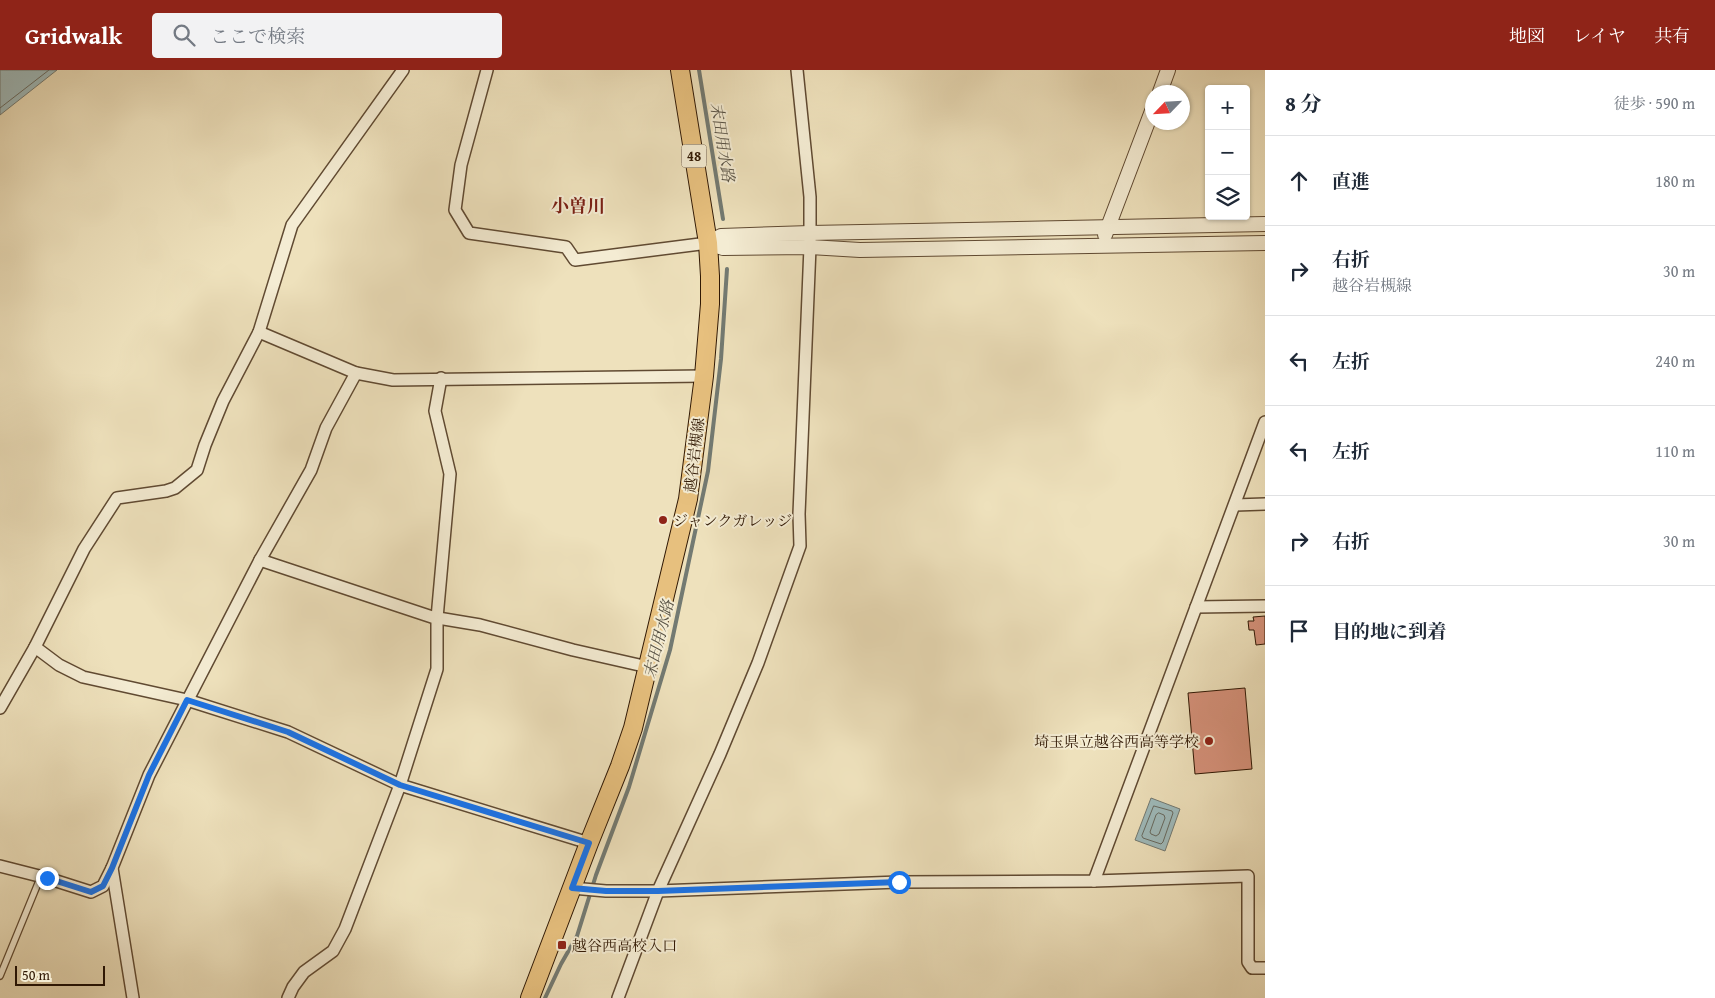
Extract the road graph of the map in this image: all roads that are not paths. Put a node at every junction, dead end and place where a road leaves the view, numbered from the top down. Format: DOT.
graph roads {
  1 [pos="403,70"];
  2 [pos="487,70"];
  3 [pos="680,70"];
  4 [pos="797,70"];
  5 [pos="1168,70"];
  6 [pos="1163,85"];
  7 [pos="1145,129"];
  8 [pos="1265,224"];
  9 [pos="1108,227"];
  10 [pos="810,232"];
  11 [pos="708,243"];
  12 [pos="1265,243"];
  13 [pos="1101,245"];
  14 [pos="810,247"];
  15 [pos="259,332"];
  16 [pos="356,373"];
  17 [pos="704,376"];
  18 [pos="440,378"];
  19 [pos="1265,422"];
  20 [pos="1265,504"];
  21 [pos="1235,505"];
  22 [pos="260,560"];
  23 [pos="1265,606"];
  24 [pos="1196,607"];
  25 [pos="437,618"];
  26 [pos="35,647"];
  27 [pos="648,666"];
  28 [pos="187,700"];
  29 [pos="0,708"];
  30 [pos="400,785"];
  31 [pos="589,843"];
  32 [pos="0,866"];
  33 [pos="112,868"];
  34 [pos="41,876"];
  35 [pos="1094,881"];
  36 [pos="586,889"];
  37 [pos="658,891"];
  38 [pos="1265,968"];
  39 [pos="0,976"];
  40 [pos="133,998"];
  41 [pos="288,998"];
  42 [pos="530,998"];
  43 [pos="618,998"];
  1 -- 15 [label="street"];
  2 -- 11 [label="street"];
  3 -- 11 [label="main road, 越谷岩槻線 / 48"];
  4 -- 10 [label="street"];
  5 -- 6 [label="street"];
  7 -- 9 [label="street"];
  8 -- 9 [label="street"];
  9 -- 10 [label="street"];
  9 -- 13 [label="street"];
  10 -- 11 [label="street"];
  10 -- 14 [label="street"];
  11 -- 14 [label="street"];
  11 -- 17 [label="main road, 越谷岩槻線 / 48"];
  12 -- 13 [label="street"];
  13 -- 14 [label="street"];
  14 -- 37 [label="street"];
  15 -- 16 [label="street"];
  15 -- 26 [label="street"];
  16 -- 18 [label="street"];
  16 -- 22 [label="street"];
  17 -- 18 [label="street"];
  17 -- 27 [label="main road, 越谷岩槻線 / 48"];
  18 -- 25 [label="street"];
  19 -- 21 [label="street"];
  20 -- 21 [label="street"];
  21 -- 24 [label="street"];
  22 -- 25 [label="street"];
  22 -- 28 [label="street"];
  23 -- 24 [label="street"];
  24 -- 35 [label="street"];
  25 -- 27 [label="street"];
  25 -- 30 [label="street"];
  26 -- 28 [label="street"];
  26 -- 29 [label="street"];
  27 -- 31 [label="main road, 越谷岩槻線 / 48"];
  28 -- 30 [label="street"];
  28 -- 33 [label="street"];
  30 -- 31 [label="street"];
  30 -- 41 [label="street"];
  31 -- 36 [label="main road, 越谷岩槻線 / 48"];
  32 -- 34 [label="street"];
  33 -- 34 [label="street"];
  33 -- 40 [label="street"];
  34 -- 39 [label="lane"];
  35 -- 37 [label="street"];
  35 -- 38 [label="street"];
  36 -- 37 [label="street"];
  36 -- 42 [label="main road, 越谷岩槻線 / 48"];
  37 -- 43 [label="street"];
}
